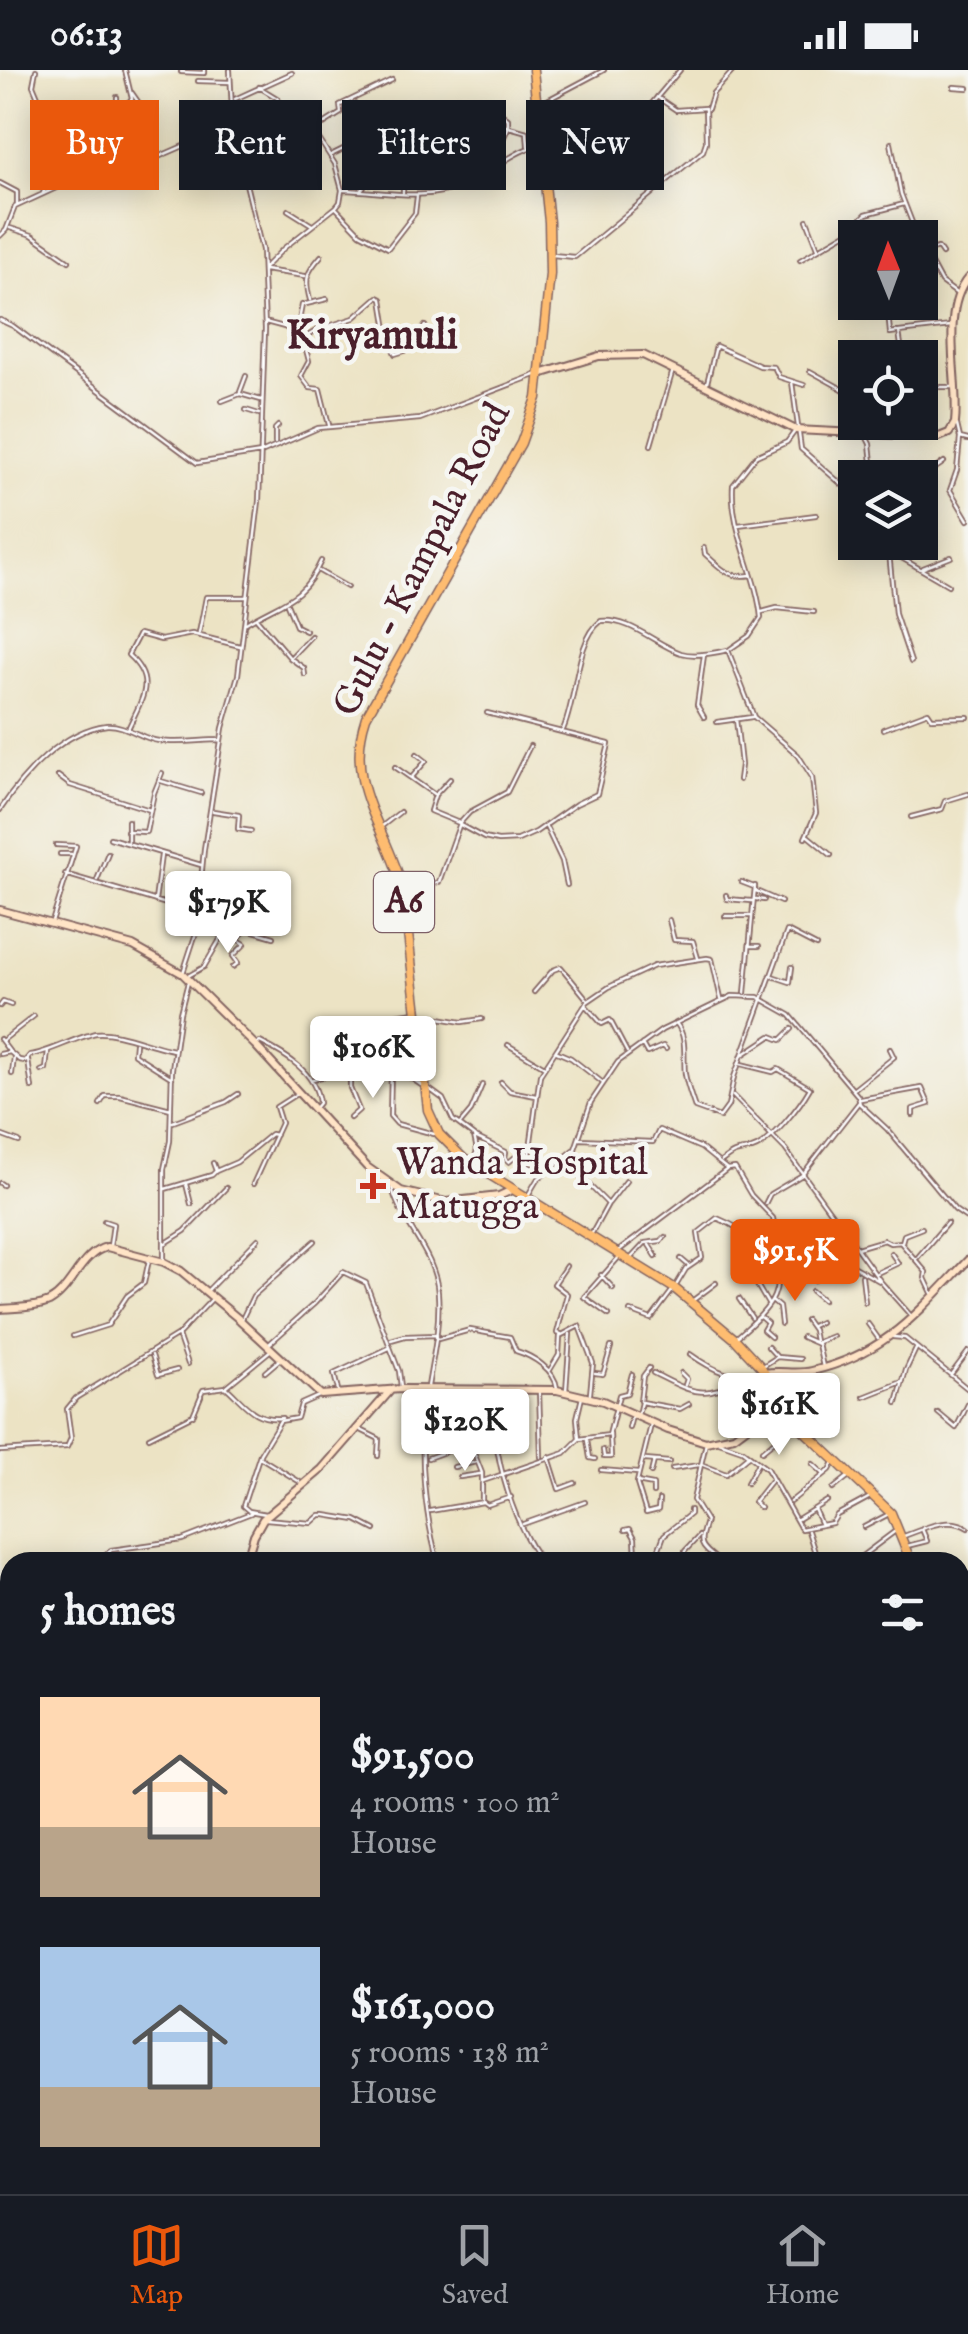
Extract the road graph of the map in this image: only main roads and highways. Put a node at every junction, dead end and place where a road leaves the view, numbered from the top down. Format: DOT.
graph roads {
  1 [pos="533,70"];
  2 [pos="908,1552"];
  1 -- 2 [label="main road, Gulu - Kampala Road / A6"];
}
